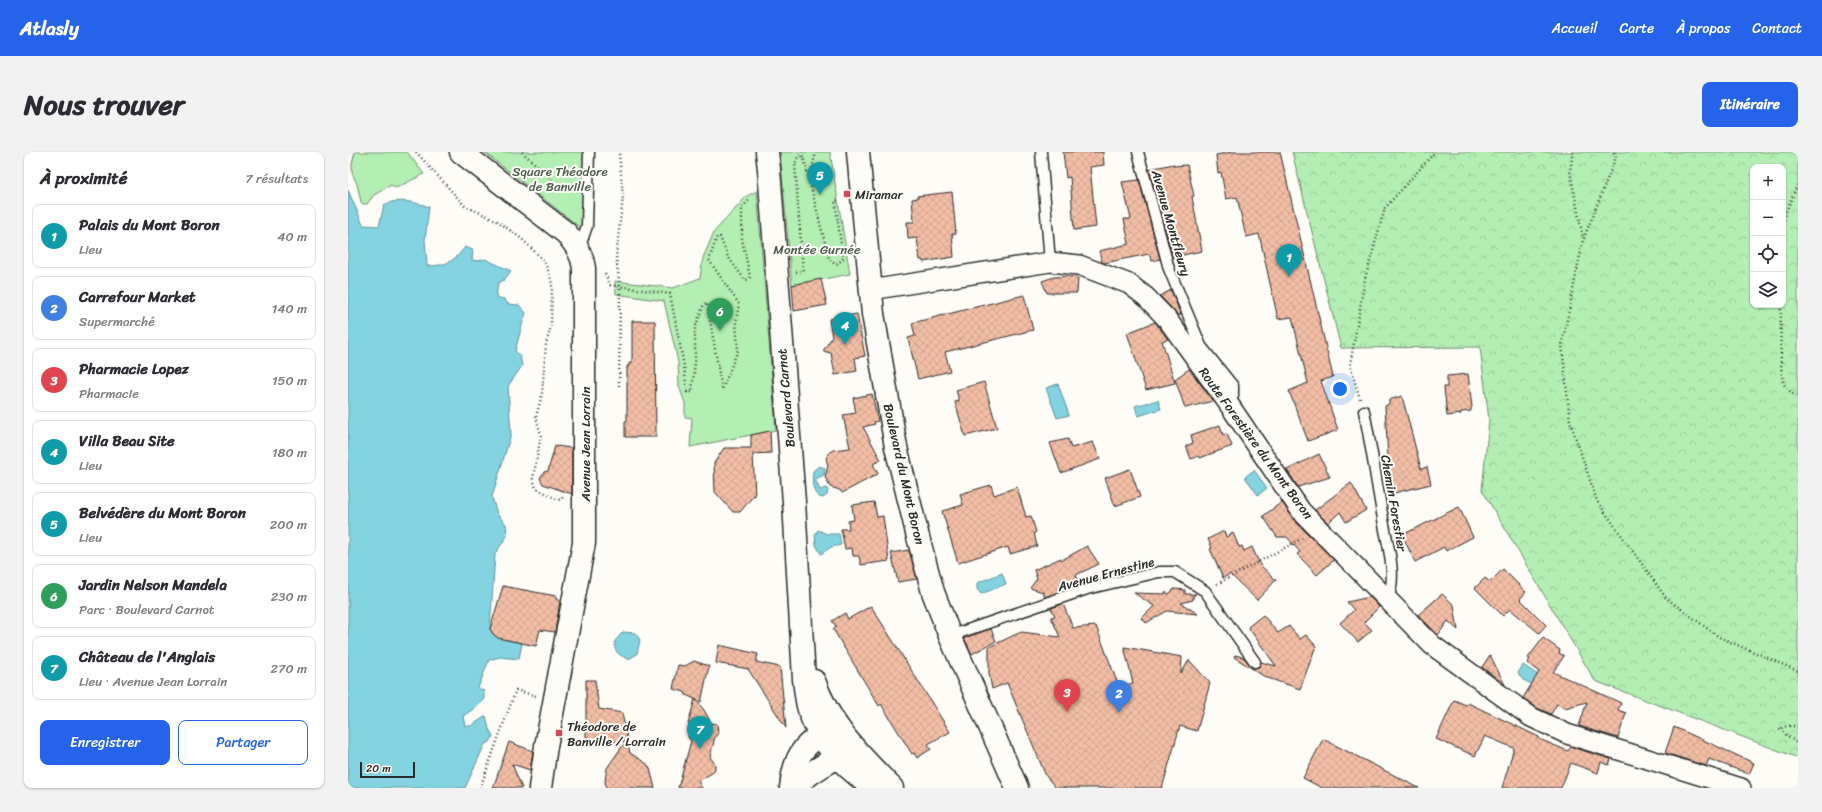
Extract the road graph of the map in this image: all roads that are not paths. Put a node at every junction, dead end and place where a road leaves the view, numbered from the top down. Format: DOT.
graph roads {
  1 [pos="461,152"];
  2 [pos="589,152"];
  3 [pos="767,152"];
  4 [pos="858,152"];
  5 [pos="1041,152"];
  6 [pos="1138,152"];
  7 [pos="581,254"];
  8 [pos="1050,262"];
  9 [pos="870,290"];
  10 [pos="1228,403"];
  11 [pos="1364,411"];
  12 [pos="1388,600"];
  13 [pos="950,636"];
  14 [pos="803,645"];
  15 [pos="1255,662"];
  16 [pos="821,737"];
  17 [pos="841,747"];
  18 [pos="1012,785"];
  19 [pos="540,788"];
  20 [pos="791,788"];
  21 [pos="794,788"];
  22 [pos="874,788"];
  23 [pos="892,788"];
  24 [pos="1741,788"];
  1 -- 7 [label="street"];
  2 -- 7 [label="lane"];
  3 -- 14 [label="street, Boulevard Carnot"];
  4 -- 9 [label="street, Boulevard du Mont Boron"];
  5 -- 8 [label="lane"];
  6 -- 10 [label="lane, Avenue Montfleury"];
  7 -- 19 [label="street, Avenue Jean Lorrain"];
  8 -- 9 [label="street, Route Forestière du Mont Boron"];
  8 -- 10 [label="street, Route Forestière du Mont Boron"];
  9 -- 13 [label="street, Boulevard du Mont Boron"];
  10 -- 12 [label="street, Route Forestière du Mont Boron"];
  11 -- 12 [label="lane, Chemin Forestier"];
  12 -- 24 [label="street, Route Forestière du Mont Boron"];
  13 -- 15 [label="lane, Avenue Ernestine"];
  13 -- 18 [label="street, Boulevard du Mont Boron"];
  14 -- 16 [label="street, Boulevard Carnot"];
  14 -- 17 [label="street, Boulevard Carnot"];
  16 -- 17 [label="street, Boulevard Carnot"];
  16 -- 20 [label="street"];
  17 -- 21 [label="street"];
  17 -- 22 [label="street, Boulevard Carnot"];
  17 -- 23 [label="street, Boulevard Carnot"];
}
